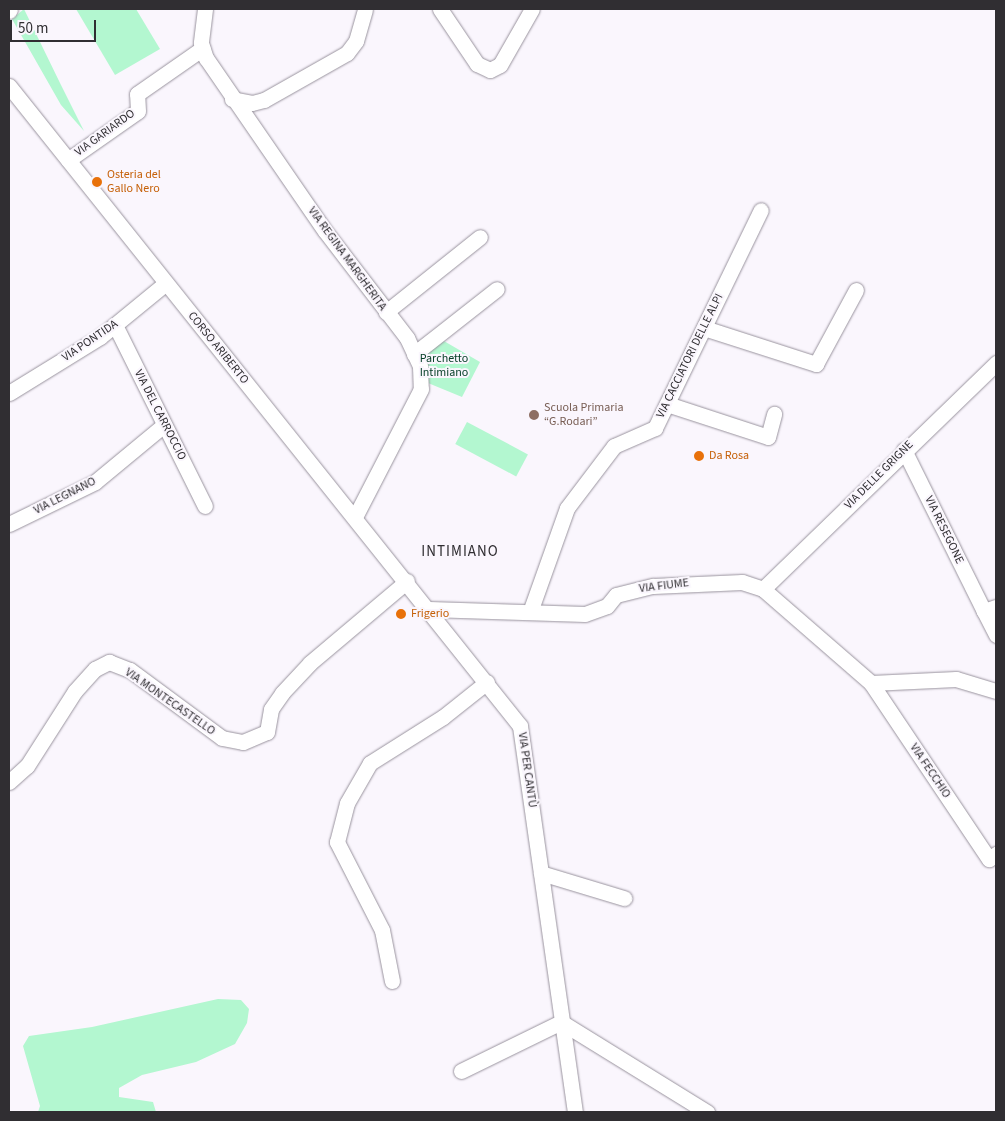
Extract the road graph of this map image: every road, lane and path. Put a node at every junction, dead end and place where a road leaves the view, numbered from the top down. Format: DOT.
graph roads {
  1 [pos="205,9"];
  2 [pos="440,9"];
  3 [pos="532,9"];
  4 [pos="365,10"];
  5 [pos="203,48"];
  6 [pos="9,86"];
  7 [pos="232,99"];
  8 [pos="68,160"];
  9 [pos="762,210"];
  10 [pos="480,237"];
  11 [pos="166,283"];
  12 [pos="496,289"];
  13 [pos="856,290"];
  14 [pos="386,312"];
  15 [pos="115,325"];
  16 [pos="704,328"];
  17 [pos="414,354"];
  18 [pos="996,363"];
  19 [pos="9,394"];
  20 [pos="666,404"];
  21 [pos="774,414"];
  22 [pos="164,424"];
  23 [pos="904,450"];
  24 [pos="205,506"];
  25 [pos="355,517"];
  26 [pos="9,524"];
  27 [pos="407,582"];
  28 [pos="763,589"];
  29 [pos="429,609"];
  30 [pos="990,609"];
  31 [pos="530,612"];
  32 [pos="996,635"];
  33 [pos="487,682"];
  34 [pos="871,683"];
  35 [pos="996,689"];
  36 [pos="9,782"];
  37 [pos="993,857"];
  38 [pos="541,873"];
  39 [pos="624,898"];
  40 [pos="392,981"];
  41 [pos="561,1022"];
  42 [pos="461,1071"];
  43 [pos="573,1111"];
  44 [pos="707,1112"];
  1 -- 5 [label="street"];
  2 -- 3 [label="street"];
  4 -- 7 [label="street"];
  5 -- 7 [label="street, VIA REGINA MARGHERITA"];
  5 -- 8 [label="street, VIA GARIARDO"];
  6 -- 8 [label="street, CORSO ARIBERTO"];
  7 -- 14 [label="street, VIA REGINA MARGHERITA"];
  8 -- 11 [label="street, CORSO ARIBERTO"];
  9 -- 16 [label="street, VIA CACCIATORI DELLE ALPI"];
  10 -- 14 [label="street"];
  11 -- 15 [label="street, VIA PONTIDA"];
  11 -- 25 [label="street, CORSO ARIBERTO"];
  12 -- 17 [label="street"];
  13 -- 16 [label="street"];
  14 -- 17 [label="street, VIA REGINA MARGHERITA"];
  15 -- 19 [label="street, VIA PONTIDA"];
  15 -- 22 [label="street, VIA DEL CARROCCIO"];
  16 -- 20 [label="street, VIA CACCIATORI DELLE ALPI"];
  17 -- 25 [label="street, VIA REGINA MARGHERITA"];
  18 -- 23 [label="street, VIA DELLE GRIGNE"];
  20 -- 21 [label="street"];
  20 -- 31 [label="street, VIA CACCIATORI DELLE ALPI"];
  22 -- 24 [label="street, VIA DEL CARROCCIO"];
  22 -- 26 [label="street, VIA LEGNANO"];
  23 -- 28 [label="street, VIA DELLE GRIGNE"];
  23 -- 30 [label="street, VIA RESEGONE"];
  25 -- 27 [label="street, CORSO ARIBERTO"];
  27 -- 29 [label="street, CORSO ARIBERTO"];
  27 -- 36 [label="street, VIA MONTECASTELLO"];
  28 -- 31 [label="street, VIA FIUME"];
  28 -- 34 [label="street, VIA FIUME"];
  29 -- 31 [label="street, VIA FIUME"];
  29 -- 33 [label="street, VIA PER CANTÙ"];
  30 -- 32 [label="street, VIA RESEGONE"];
  33 -- 38 [label="street, VIA PER CANTÙ"];
  33 -- 40 [label="street"];
  34 -- 35 [label="street"];
  34 -- 37 [label="street, VIA FECCHIO"];
  38 -- 39 [label="street"];
  38 -- 41 [label="street, VIA PER CANTÙ"];
  41 -- 42 [label="street"];
  41 -- 43 [label="street, VIA PER CANTÙ"];
  41 -- 44 [label="street"];
}
